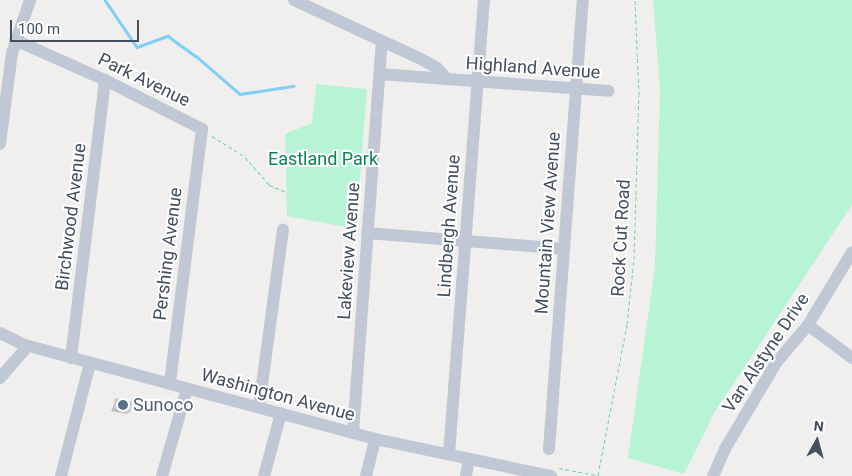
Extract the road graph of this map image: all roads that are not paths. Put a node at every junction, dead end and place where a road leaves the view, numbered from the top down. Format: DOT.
graph roads {
  1 [pos="30,0"];
  2 [pos="294,0"];
  3 [pos="484,0"];
  4 [pos="583,0"];
  5 [pos="15,40"];
  6 [pos="382,41"];
  7 [pos="380,74"];
  8 [pos="447,79"];
  9 [pos="105,80"];
  10 [pos="478,81"];
  11 [pos="576,88"];
  12 [pos="610,90"];
  13 [pos="202,129"];
  14 [pos="0,144"];
  15 [pos="283,230"];
  16 [pos="367,233"];
  17 [pos="466,241"];
  18 [pos="564,249"];
  19 [pos="852,252"];
  20 [pos="808,325"];
  21 [pos="0,333"];
  22 [pos="25,345"];
  23 [pos="71,358"];
  24 [pos="852,358"];
  25 [pos="90,363"];
  26 [pos="0,378"];
  27 [pos="170,384"];
  28 [pos="187,389"];
  29 [pos="258,407"];
  30 [pos="281,414"];
  31 [pos="353,433"];
  32 [pos="375,439"];
  33 [pos="549,449"];
  34 [pos="450,454"];
  35 [pos="469,459"];
  36 [pos="61,476"];
  37 [pos="162,476"];
  38 [pos="264,476"];
  39 [pos="366,476"];
  40 [pos="466,476"];
  41 [pos="552,476"];
  42 [pos="713,476"];
  1 -- 5 [label="street"];
  2 -- 6 [label="street, Highland Avenue"];
  3 -- 10 [label="street, Lindbergh Avenue"];
  4 -- 11 [label="street, Mountain View Avenue"];
  5 -- 9 [label="street, Park Avenue"];
  5 -- 14 [label="street"];
  6 -- 7 [label="street, Lakeview Avenue"];
  6 -- 8 [label="street, Highland Avenue"];
  7 -- 8 [label="street"];
  7 -- 16 [label="street, Lakeview Avenue"];
  8 -- 10 [label="street, Highland Avenue"];
  9 -- 13 [label="street, Park Avenue"];
  9 -- 23 [label="street, Birchwood Avenue"];
  10 -- 11 [label="street, Highland Avenue"];
  10 -- 17 [label="street, Lindbergh Avenue"];
  11 -- 12 [label="street, Highland Avenue"];
  11 -- 18 [label="street, Mountain View Avenue"];
  13 -- 27 [label="street, Pershing Avenue"];
  15 -- 29 [label="street"];
  16 -- 17 [label="street"];
  16 -- 31 [label="street, Lakeview Avenue"];
  17 -- 18 [label="street"];
  17 -- 34 [label="street, Lindbergh Avenue"];
  18 -- 33 [label="street, Mountain View Avenue"];
  19 -- 20 [label="street, Van Alstyne Drive"];
  20 -- 24 [label="street"];
  20 -- 42 [label="street, Van Alstyne Drive"];
  21 -- 22 [label="street, Washington Avenue"];
  22 -- 23 [label="street, Washington Avenue"];
  22 -- 26 [label="street"];
  23 -- 25 [label="street, Washington Avenue"];
  25 -- 27 [label="street, Washington Avenue"];
  25 -- 36 [label="street"];
  27 -- 28 [label="street, Washington Avenue"];
  28 -- 29 [label="street, Washington Avenue"];
  28 -- 37 [label="street"];
  29 -- 30 [label="street, Washington Avenue"];
  30 -- 31 [label="street, Washington Avenue"];
  30 -- 38 [label="street"];
  31 -- 32 [label="street, Washington Avenue"];
  32 -- 34 [label="street, Washington Avenue"];
  32 -- 39 [label="street"];
  34 -- 35 [label="street, Washington Avenue"];
  35 -- 40 [label="street"];
  35 -- 41 [label="street, Washington Avenue"];
}
